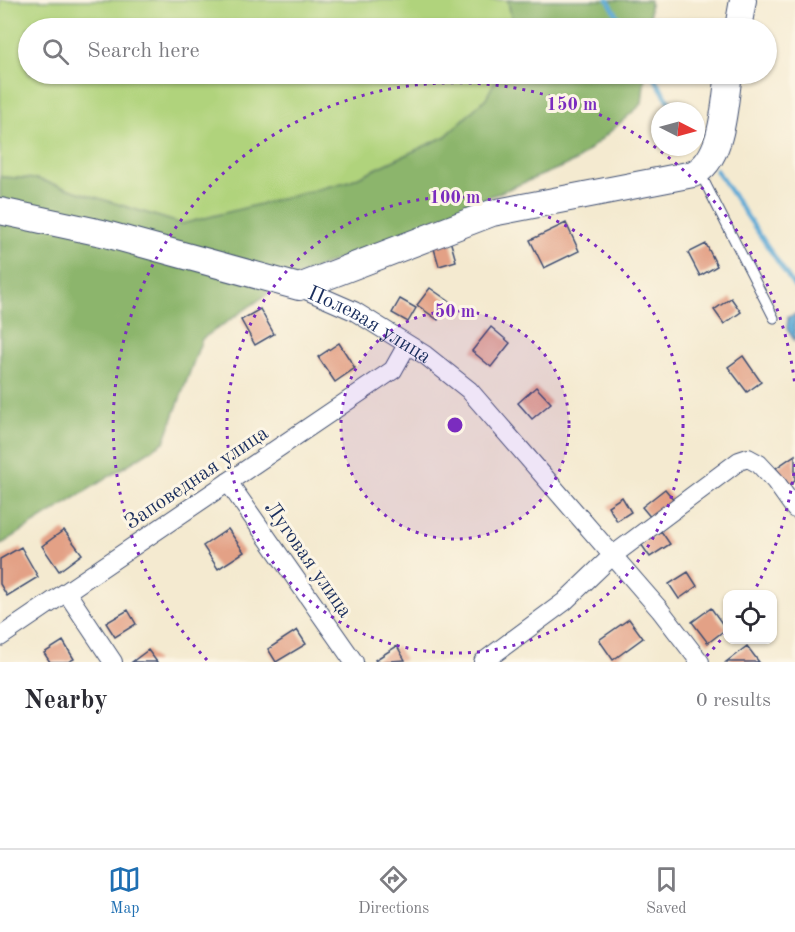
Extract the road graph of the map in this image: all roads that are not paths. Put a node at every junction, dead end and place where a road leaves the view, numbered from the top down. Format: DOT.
graph roads {
  1 [pos="743,0"];
  2 [pos="740,18"];
  3 [pos="727,84"];
  4 [pos="693,174"];
  5 [pos="0,211"];
  6 [pos="299,287"];
  7 [pos="774,318"];
  8 [pos="407,345"];
  9 [pos="228,482"];
  10 [pos="795,509"];
  11 [pos="612,555"];
  12 [pos="67,593"];
  13 [pos="0,637"];
  14 [pos="113,662"];
  15 [pos="354,662"];
  16 [pos="483,662"];
  17 [pos="700,662"];
  1 -- 2 [label="street"];
  3 -- 4 [label="street"];
  4 -- 6 [label="street, Полевая улица"];
  4 -- 7 [label="lane"];
  5 -- 6 [label="street"];
  6 -- 8 [label="street, Полевая улица"];
  8 -- 9 [label="street, Заповедная улица"];
  8 -- 11 [label="street, Полевая улица"];
  9 -- 12 [label="street, Заповедная улица"];
  9 -- 15 [label="street, Луговая улица"];
  10 -- 11 [label="street"];
  11 -- 16 [label="street"];
  11 -- 17 [label="street, Полевая улица"];
  12 -- 13 [label="street, Заповедная улица"];
  12 -- 14 [label="street"];
}
